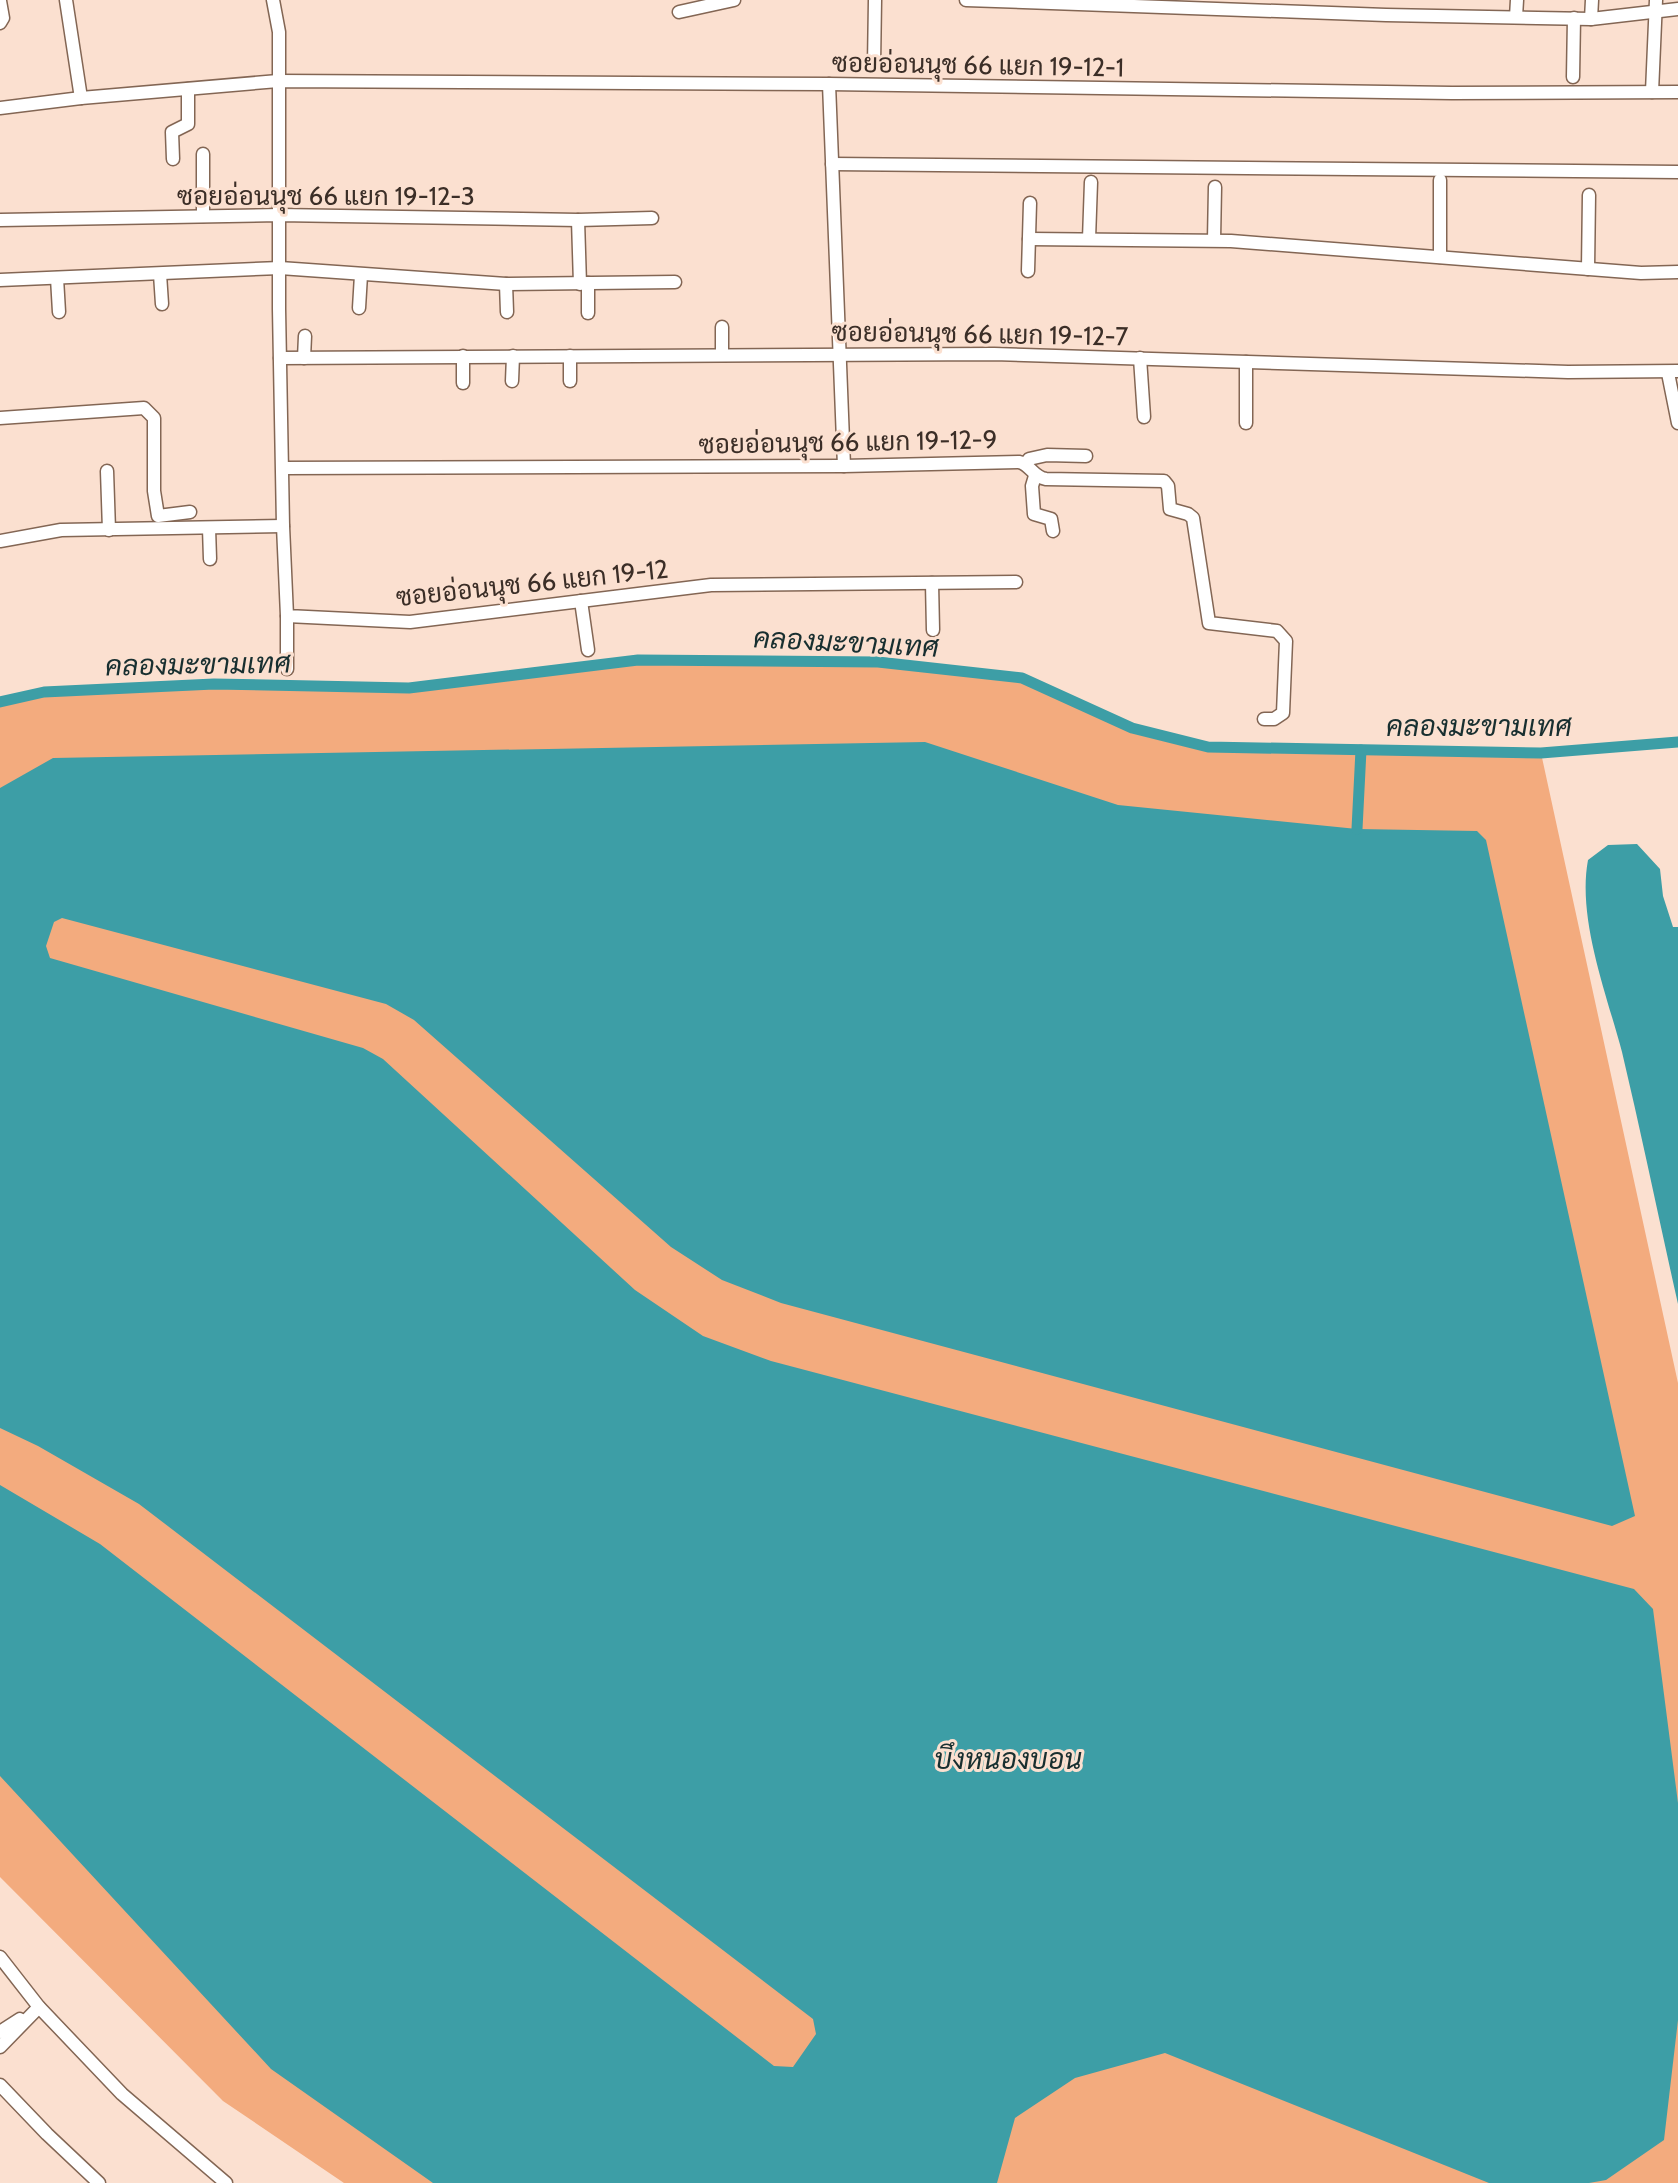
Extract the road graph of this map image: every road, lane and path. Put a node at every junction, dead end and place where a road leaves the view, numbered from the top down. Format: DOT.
graph roads {
  1 [pos="66,0"];
  2 [pos="273,0"];
  3 [pos="734,0"];
  4 [pos="875,0"];
  5 [pos="966,0"];
  6 [pos="1387,0"];
  7 [pos="1451,0"];
  8 [pos="1517,0"];
  9 [pos="1592,0"];
  10 [pos="0,1"];
  11 [pos="1178,4"];
  12 [pos="1254,5"];
  13 [pos="1321,6"];
  14 [pos="1656,6"];
  15 [pos="1678,9"];
  16 [pos="679,12"];
  17 [pos="1386,15"];
  18 [pos="1450,15"];
  19 [pos="1516,17"];
  20 [pos="1574,18"];
  21 [pos="1591,19"];
  22 [pos="0,23"];
  23 [pos="874,65"];
  24 [pos="1573,77"];
  25 [pos="278,81"];
  26 [pos="829,84"];
  27 [pos="188,89"];
  28 [pos="1652,92"];
  29 [pos="1678,92"];
  30 [pos="81,98"];
  31 [pos="0,108"];
  32 [pos="203,154"];
  33 [pos="173,159"];
  34 [pos="832,164"];
  35 [pos="1678,172"];
  36 [pos="1440,180"];
  37 [pos="1091,182"];
  38 [pos="1215,187"];
  39 [pos="1589,195"];
  40 [pos="1030,203"];
  41 [pos="279,215"];
  42 [pos="203,216"];
  43 [pos="652,218"];
  44 [pos="0,220"];
  45 [pos="578,220"];
  46 [pos="1029,239"];
  47 [pos="1089,239"];
  48 [pos="1214,240"];
  49 [pos="1440,257"];
  50 [pos="280,268"];
  51 [pos="1588,269"];
  52 [pos="1028,271"];
  53 [pos="1678,272"];
  54 [pos="160,274"];
  55 [pos="361,275"];
  56 [pos="57,278"];
  57 [pos="0,280"];
  58 [pos="675,282"];
  59 [pos="506,284"];
  60 [pos="584,284"];
  61 [pos="162,304"];
  62 [pos="359,308"];
  63 [pos="59,312"];
  64 [pos="507,312"];
  65 [pos="588,313"];
  66 [pos="722,327"];
  67 [pos="305,336"];
  68 [pos="839,353"];
  69 [pos="722,354"];
  70 [pos="463,356"];
  71 [pos="513,356"];
  72 [pos="570,356"];
  73 [pos="280,358"];
  74 [pos="304,358"];
  75 [pos="1140,358"];
  76 [pos="1246,362"];
  77 [pos="1673,372"];
  78 [pos="512,381"];
  79 [pos="570,381"];
  80 [pos="463,383"];
  81 [pos="1144,417"];
  82 [pos="0,418"];
  83 [pos="1246,423"];
  84 [pos="1678,423"];
  85 [pos="1086,456"];
  86 [pos="1026,464"];
  87 [pos="844,466"];
  88 [pos="283,468"];
  89 [pos="107,471"];
  90 [pos="1035,476"];
  91 [pos="190,512"];
  92 [pos="283,526"];
  93 [pos="209,528"];
  94 [pos="109,530"];
  95 [pos="1053,531"];
  96 [pos="0,541"];
  97 [pos="210,559"];
  98 [pos="1016,582"];
  99 [pos="932,583"];
  100 [pos="581,601"];
  101 [pos="287,616"];
  102 [pos="933,630"];
  103 [pos="588,650"];
  104 [pos="287,669"];
  105 [pos="1264,719"];
  106 [pos="0,1957"];
  107 [pos="39,2007"];
  108 [pos="0,2032"];
  109 [pos="0,2047"];
  110 [pos="0,2085"];
  111 [pos="99,2183"];
  112 [pos="226,2183"];
  1 -- 30 [label="street"];
  2 -- 25 [label="street"];
  3 -- 16 [label="street"];
  4 -- 23 [label="street"];
  5 -- 11 [label="street"];
  6 -- 17 [label="street"];
  7 -- 18 [label="street"];
  8 -- 19 [label="street"];
  9 -- 21 [label="street"];
  10 -- 22 [label="street"];
  11 -- 12 [label="street"];
  12 -- 13 [label="street"];
  13 -- 17 [label="street"];
  14 -- 15 [label="street"];
  14 -- 21 [label="street"];
  14 -- 28 [label="street"];
  17 -- 18 [label="street"];
  18 -- 19 [label="street"];
  19 -- 20 [label="street"];
  20 -- 21 [label="street"];
  20 -- 24 [label="street"];
  25 -- 26 [label="street, ซอยอ่อนนุช 66 แยก 19-12-1"];
  25 -- 27 [label="street, ซอยอ่อนนุช 66 แยก 19-12-1"];
  25 -- 41 [label="street"];
  26 -- 28 [label="street, ซอยอ่อนนุช 66 แยก 19-12-1"];
  26 -- 34 [label="street"];
  27 -- 30 [label="street, ซอยอ่อนนุช 66 แยก 19-12-1"];
  27 -- 33 [label="street"];
  28 -- 29 [label="street, ซอยอ่อนนุช 66 แยก 19-12-1"];
  30 -- 31 [label="street, ซอยอ่อนนุช 66 แยก 19-12-1"];
  32 -- 42 [label="street"];
  34 -- 35 [label="street"];
  34 -- 68 [label="street"];
  36 -- 49 [label="street"];
  37 -- 47 [label="street"];
  38 -- 48 [label="street"];
  39 -- 51 [label="street"];
  40 -- 46 [label="street"];
  41 -- 42 [label="street, ซอยอ่อนนุช 66 แยก 19-12-3"];
  41 -- 45 [label="street, ซอยอ่อนนุช 66 แยก 19-12-3"];
  41 -- 50 [label="street"];
  42 -- 44 [label="street, ซอยอ่อนนุช 66 แยก 19-12-3"];
  43 -- 45 [label="street, ซอยอ่อนนุช 66 แยก 19-12-3"];
  45 -- 60 [label="street"];
  46 -- 47 [label="street"];
  46 -- 52 [label="street"];
  47 -- 48 [label="street"];
  48 -- 49 [label="street"];
  49 -- 51 [label="street"];
  50 -- 54 [label="street"];
  50 -- 55 [label="street"];
  50 -- 73 [label="street"];
  51 -- 53 [label="street"];
  54 -- 56 [label="street"];
  54 -- 61 [label="street"];
  55 -- 59 [label="street"];
  55 -- 62 [label="street"];
  56 -- 57 [label="street"];
  56 -- 63 [label="street"];
  58 -- 60 [label="street"];
  59 -- 60 [label="street"];
  59 -- 64 [label="street"];
  60 -- 65 [label="street"];
  66 -- 69 [label="street"];
  67 -- 74 [label="street"];
  68 -- 69 [label="street, ซอยอ่อนนุช 66 แยก 19-12-7"];
  68 -- 75 [label="street, ซอยอ่อนนุช 66 แยก 19-12-7"];
  68 -- 87 [label="street"];
  69 -- 72 [label="street, ซอยอ่อนนุช 66 แยก 19-12-7"];
  70 -- 71 [label="street, ซอยอ่อนนุช 66 แยก 19-12-7"];
  70 -- 74 [label="street, ซอยอ่อนนุช 66 แยก 19-12-7"];
  70 -- 80 [label="street"];
  71 -- 72 [label="street, ซอยอ่อนนุช 66 แยก 19-12-7"];
  71 -- 78 [label="street"];
  72 -- 79 [label="street"];
  73 -- 74 [label="street, ซอยอ่อนนุช 66 แยก 19-12-7"];
  73 -- 88 [label="street"];
  75 -- 76 [label="street, ซอยอ่อนนุช 66 แยก 19-12-7"];
  75 -- 81 [label="street"];
  76 -- 77 [label="street, ซอยอ่อนนุช 66 แยก 19-12-7"];
  76 -- 83 [label="street"];
  77 -- 84 [label="street"];
  82 -- 91 [label="street"];
  85 -- 86 [label="street"];
  86 -- 87 [label="street, ซอยอ่อนนุช 66 แยก 19-12-9"];
  86 -- 90 [label="street, ซอยอ่อนนุช 66 แยก 19-12-9"];
  87 -- 88 [label="street, ซอยอ่อนนุช 66 แยก 19-12-9"];
  88 -- 92 [label="street"];
  89 -- 94 [label="street"];
  90 -- 95 [label="street"];
  90 -- 105 [label="street"];
  92 -- 93 [label="street"];
  92 -- 101 [label="street"];
  93 -- 94 [label="street"];
  93 -- 97 [label="street"];
  94 -- 96 [label="street"];
  98 -- 99 [label="street, ซอยอ่อนนุช 66 แยก 19-12"];
  99 -- 100 [label="street, ซอยอ่อนนุช 66 แยก 19-12"];
  99 -- 102 [label="street"];
  100 -- 101 [label="street, ซอยอ่อนนุช 66 แยก 19-12"];
  100 -- 103 [label="street"];
  101 -- 104 [label="street"];
  106 -- 107 [label="street"];
  107 -- 108 [label="street"];
  107 -- 109 [label="street"];
  107 -- 112 [label="street"];
  110 -- 111 [label="street"];
}
